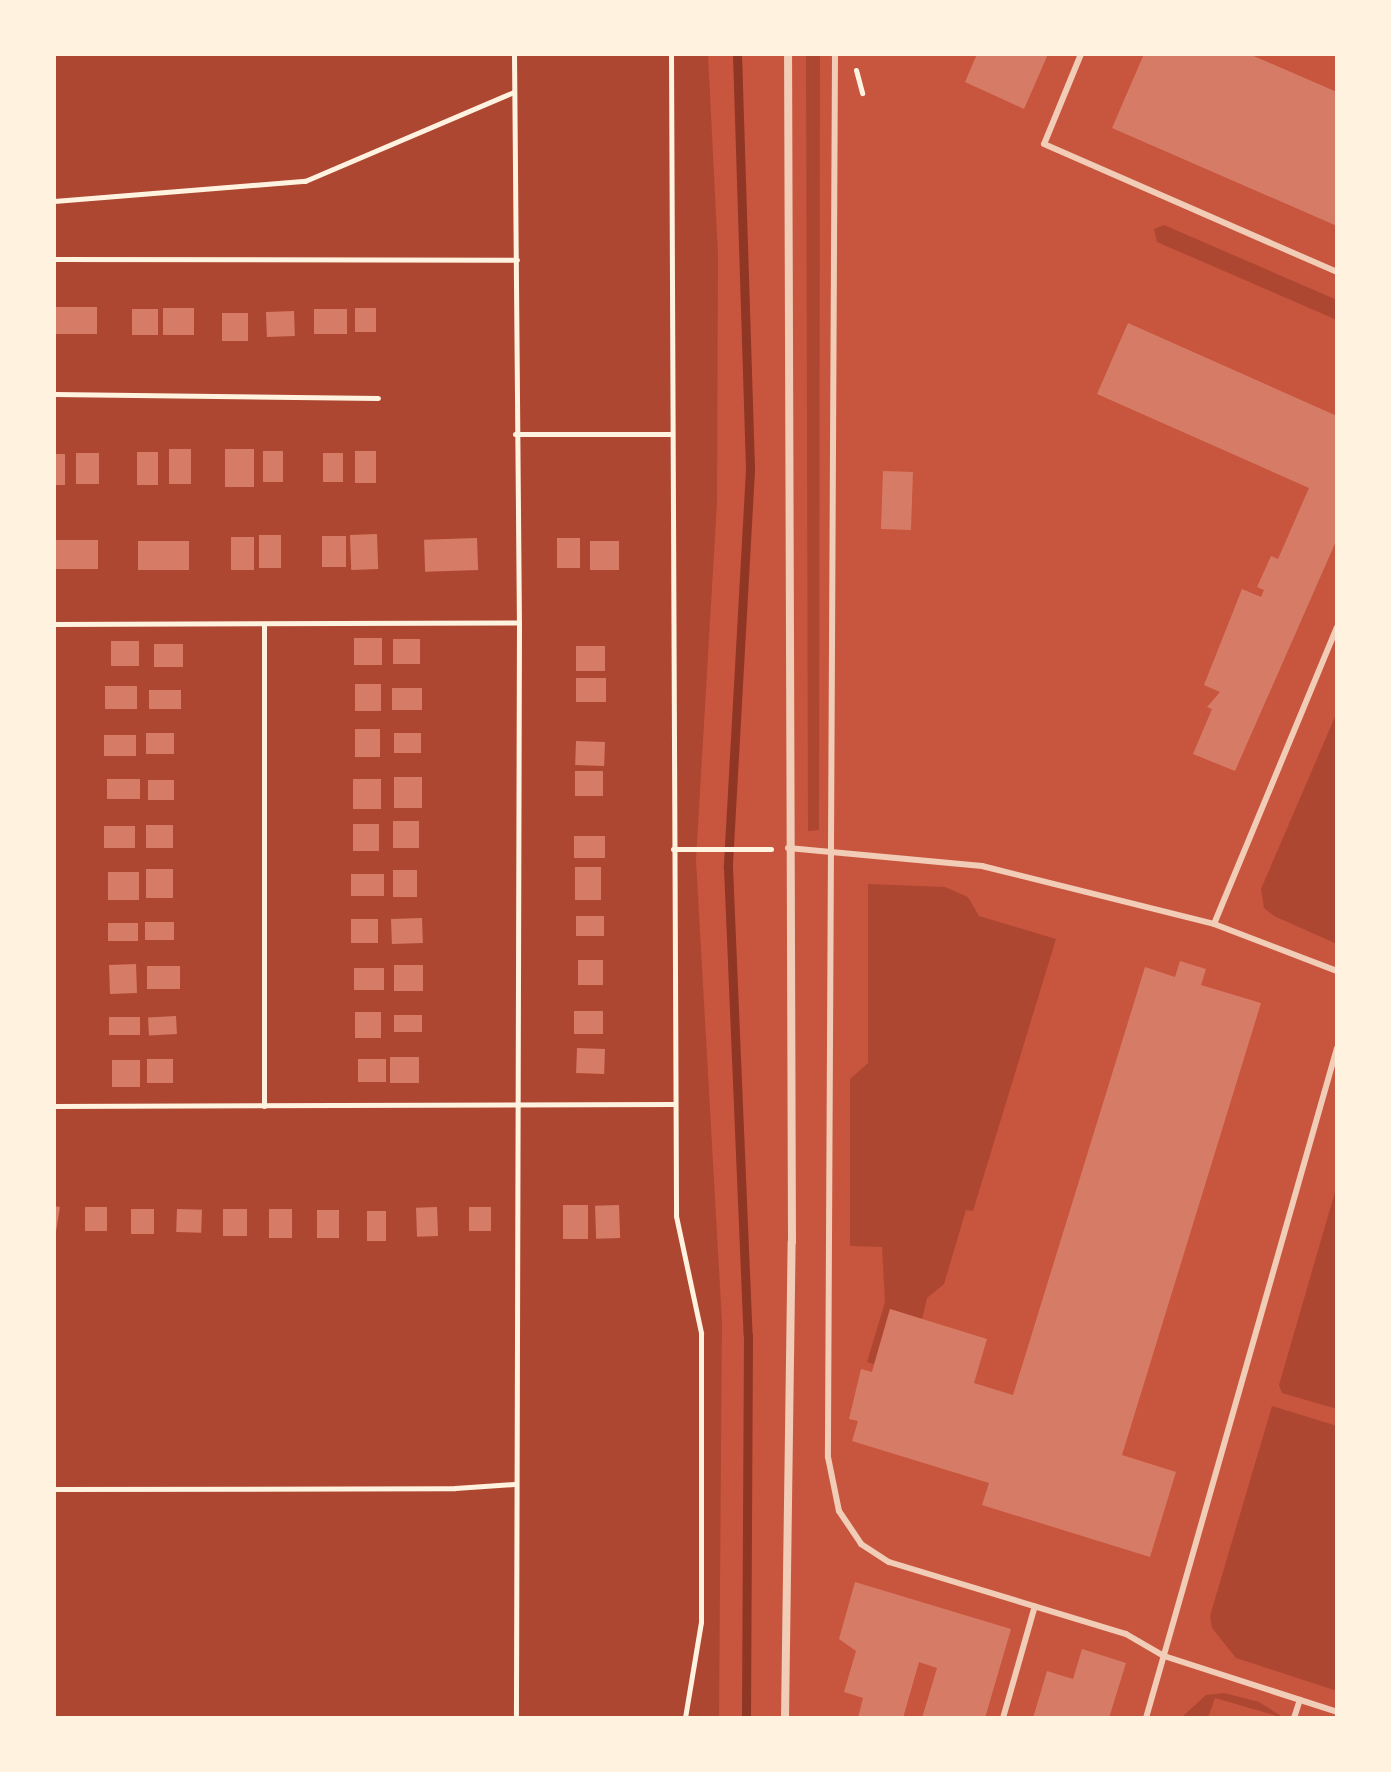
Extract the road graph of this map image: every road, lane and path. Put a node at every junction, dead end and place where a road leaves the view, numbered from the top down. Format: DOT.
graph roads {
  1 [pos="514,54"];
  2 [pos="671,54"];
  3 [pos="788,54"];
  4 [pos="835,54"];
  5 [pos="1081,54"];
  6 [pos="856,63"];
  7 [pos="514,92"];
  8 [pos="862,93"];
  9 [pos="54,201"];
  10 [pos="54,259"];
  11 [pos="517,260"];
  12 [pos="1337,272"];
  13 [pos="54,394"];
  14 [pos="378,398"];
  15 [pos="515,434"];
  16 [pos="671,434"];
  17 [pos="519,622"];
  18 [pos="54,624"];
  19 [pos="264,625"];
  20 [pos="1337,627"];
  21 [pos="788,848"];
  22 [pos="673,849"];
  23 [pos="747,850"];
  24 [pos="832,856"];
  25 [pos="1214,924"];
  26 [pos="1337,971"];
  27 [pos="1337,1048"];
  28 [pos="517,1104"];
  29 [pos="674,1104"];
  30 [pos="54,1106"];
  31 [pos="264,1106"];
  32 [pos="514,1484"];
  33 [pos="54,1489"];
  34 [pos="1035,1606"];
  35 [pos="1164,1656"];
  36 [pos="1300,1700"];
  37 [pos="1337,1712"];
  38 [pos="516,1718"];
  39 [pos="685,1718"];
  40 [pos="785,1718"];
  41 [pos="1003,1718"];
  42 [pos="1146,1718"];
  43 [pos="1294,1718"];
  1 -- 7 [label="path"];
  2 -- 16 [label="path"];
  3 -- 21 [label="street"];
  4 -- 24 [label="lane"];
  5 -- 12 [label="lane"];
  6 -- 8 [label="path"];
  7 -- 9 [label="path"];
  7 -- 11 [label="path"];
  10 -- 11 [label="path"];
  11 -- 15 [label="path"];
  13 -- 14 [label="path"];
  15 -- 16 [label="path"];
  15 -- 17 [label="path"];
  16 -- 22 [label="path"];
  17 -- 19 [label="path"];
  17 -- 28 [label="path"];
  18 -- 19 [label="path"];
  19 -- 31 [label="path"];
  20 -- 25 [label="lane"];
  21 -- 24 [label="lane"];
  21 -- 40 [label="street"];
  22 -- 23 [label="path"];
  22 -- 29 [label="path"];
  24 -- 25 [label="lane"];
  24 -- 34 [label="lane"];
  25 -- 26 [label="lane"];
  27 -- 35 [label="lane"];
  28 -- 29 [label="path"];
  28 -- 31 [label="path"];
  28 -- 32 [label="path"];
  29 -- 39 [label="path"];
  30 -- 31 [label="path"];
  32 -- 33 [label="path"];
  32 -- 38 [label="path"];
  34 -- 35 [label="lane"];
  34 -- 41 [label="lane"];
  35 -- 36 [label="lane"];
  35 -- 42 [label="lane"];
  36 -- 37 [label="lane"];
  36 -- 43 [label="lane"];
}
